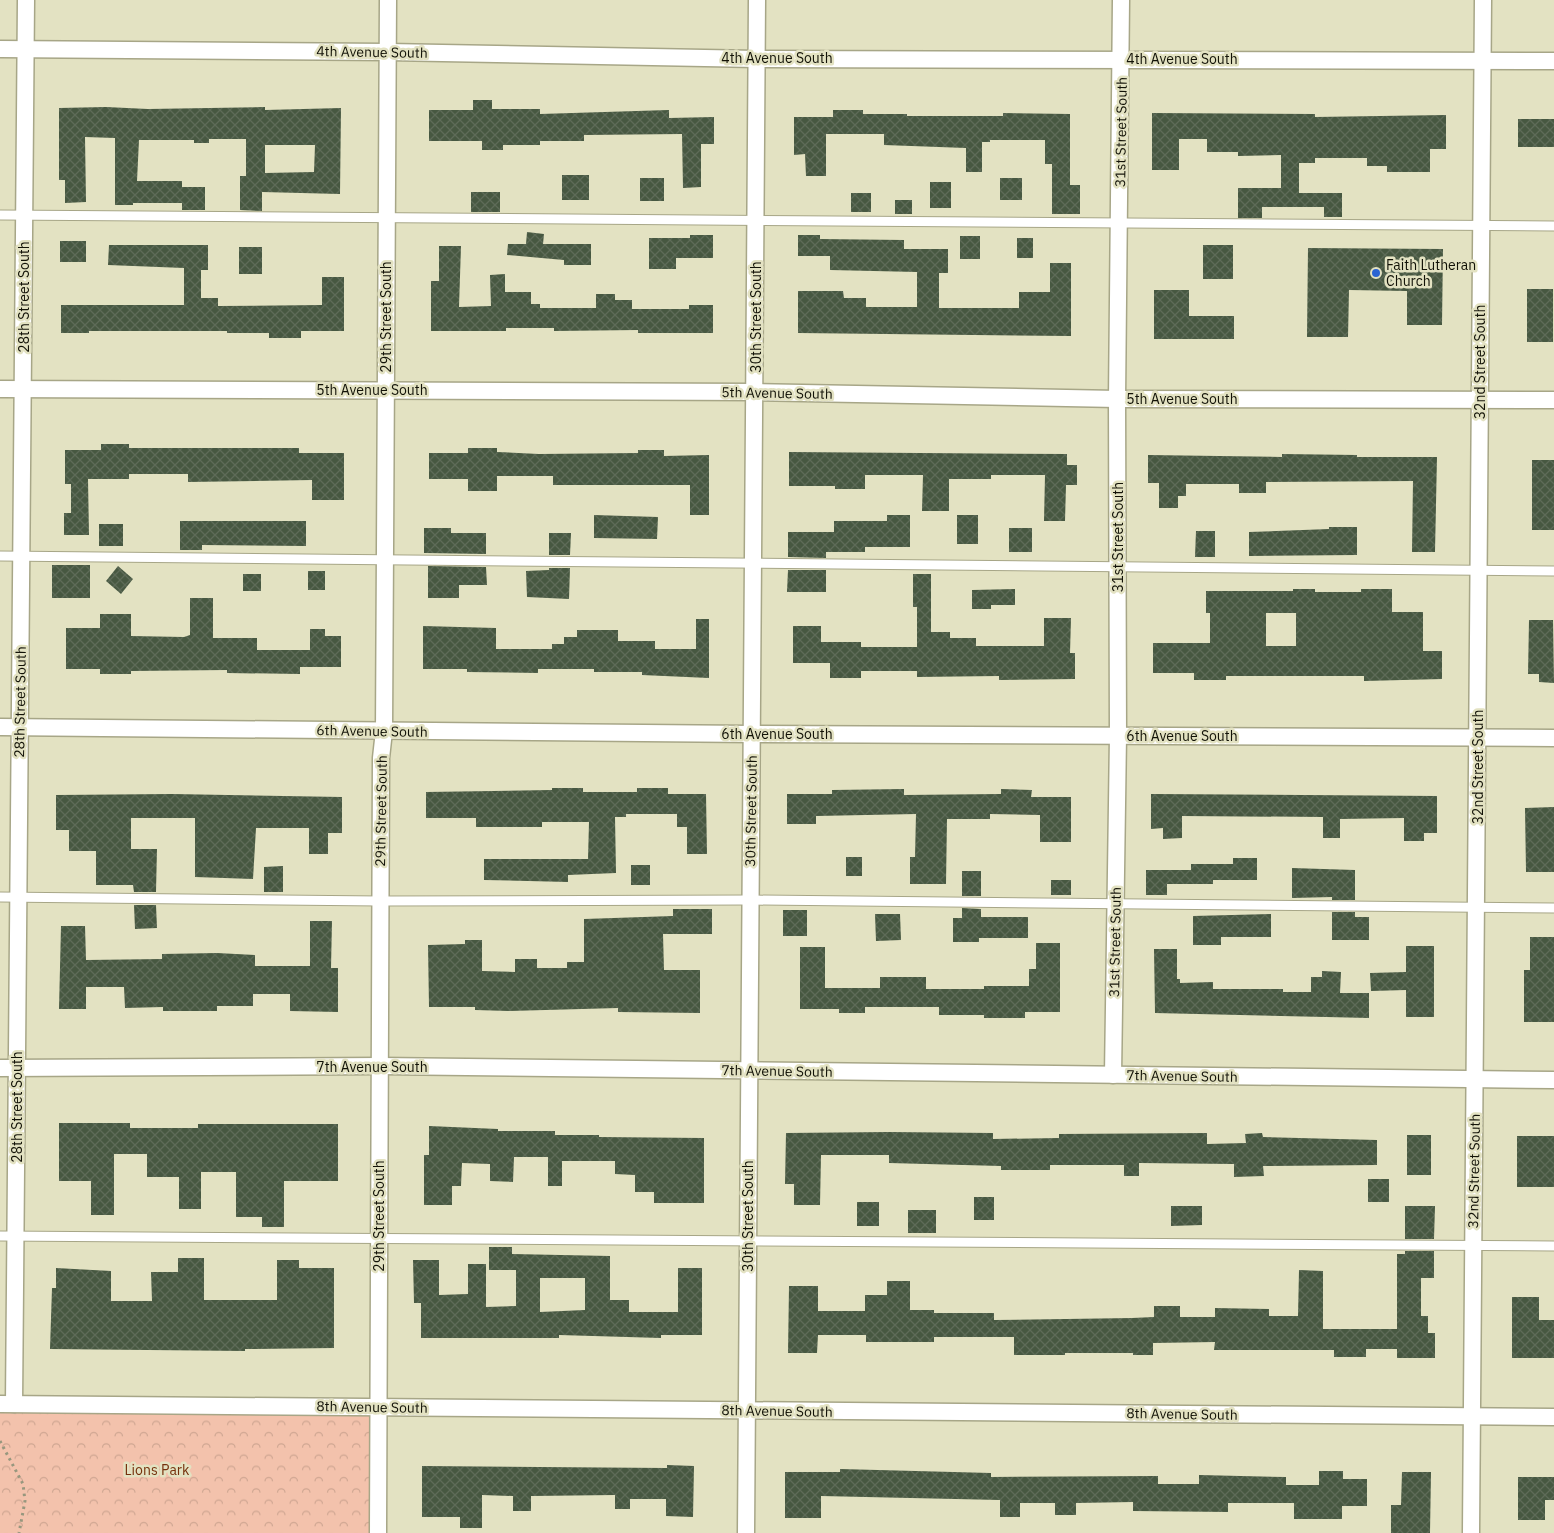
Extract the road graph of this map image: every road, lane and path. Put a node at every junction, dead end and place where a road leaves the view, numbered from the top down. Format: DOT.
graph roads {
  1 [pos="26,0"];
  2 [pos="388,0"];
  3 [pos="757,0"];
  4 [pos="1121,0"];
  5 [pos="1483,0"];
  6 [pos="0,49"];
  7 [pos="26,50"];
  8 [pos="388,52"];
  9 [pos="1122,58"];
  10 [pos="757,59"];
  11 [pos="1483,60"];
  12 [pos="1554,61"];
  13 [pos="0,215"];
  14 [pos="25,216"];
  15 [pos="387,218"];
  16 [pos="756,222"];
  17 [pos="1120,224"];
  18 [pos="1481,226"];
  19 [pos="1554,226"];
  20 [pos="0,389"];
  21 [pos="24,390"];
  22 [pos="385,390"];
  23 [pos="755,392"];
  24 [pos="1117,399"];
  25 [pos="1480,400"];
  26 [pos="1554,400"];
  27 [pos="0,556"];
  28 [pos="22,556"];
  29 [pos="385,561"];
  30 [pos="753,564"];
  31 [pos="1118,566"];
  32 [pos="1479,570"];
  33 [pos="1554,571"];
  34 [pos="0,727"];
  35 [pos="19,728"];
  36 [pos="384,731"];
  37 [pos="752,734"];
  38 [pos="1118,736"];
  39 [pos="1478,737"];
  40 [pos="1554,738"];
  41 [pos="0,897"];
  42 [pos="18,897"];
  43 [pos="750,900"];
  44 [pos="380,901"];
  45 [pos="1116,904"];
  46 [pos="1476,908"];
  47 [pos="1554,908"];
  48 [pos="380,1066"];
  49 [pos="0,1068"];
  50 [pos="17,1068"];
  51 [pos="748,1071"];
  52 [pos="1113,1075"];
  53 [pos="1475,1079"];
  54 [pos="1554,1080"];
  55 [pos="8,1236"];
  56 [pos="379,1239"];
  57 [pos="748,1241"];
  58 [pos="1473,1246"];
  59 [pos="1554,1246"];
  60 [pos="7,1404"];
  61 [pos="378,1407"];
  62 [pos="747,1410"];
  63 [pos="1472,1417"];
  64 [pos="1554,1417"];
  65 [pos="0,1441"];
  66 [pos="19,1533"];
  67 [pos="378,1533"];
  68 [pos="746,1533"];
  69 [pos="1471,1533"];
  1 -- 7 [label="street, 28th Street South"];
  2 -- 8 [label="street, 29th Street South"];
  3 -- 10 [label="street, 30th Street South"];
  4 -- 9 [label="street, 31st Street South"];
  5 -- 11 [label="street, 32nd Street South"];
  6 -- 7 [label="street, 4th Avenue South"];
  7 -- 8 [label="street, 4th Avenue South"];
  7 -- 14 [label="street, 28th Street South"];
  8 -- 10 [label="street, 4th Avenue South"];
  8 -- 15 [label="street, 29th Street South"];
  9 -- 10 [label="street, 4th Avenue South"];
  9 -- 11 [label="street, 4th Avenue South"];
  9 -- 17 [label="street, 31st Street South"];
  10 -- 16 [label="street, 30th Street South"];
  11 -- 12 [label="street, 4th Avenue South"];
  11 -- 18 [label="street, 32nd Street South"];
  13 -- 14 [label="lane"];
  14 -- 15 [label="lane"];
  14 -- 21 [label="street, 28th Street South"];
  15 -- 16 [label="lane"];
  15 -- 22 [label="street, 29th Street South"];
  16 -- 17 [label="lane"];
  16 -- 23 [label="street, 30th Street South"];
  17 -- 18 [label="lane"];
  17 -- 24 [label="street, 31st Street South"];
  18 -- 19 [label="lane"];
  18 -- 25 [label="street, 32nd Street South"];
  20 -- 21 [label="street, 5th Avenue South"];
  21 -- 22 [label="street, 5th Avenue South"];
  21 -- 28 [label="street, 28th Street South"];
  22 -- 23 [label="street, 5th Avenue South"];
  22 -- 29 [label="street, 29th Street South"];
  23 -- 24 [label="street, 5th Avenue South"];
  23 -- 30 [label="street, 30th Street South"];
  24 -- 25 [label="street, 5th Avenue South"];
  24 -- 31 [label="street, 31st Street South"];
  25 -- 26 [label="street, 5th Avenue South"];
  25 -- 32 [label="street, 32nd Street South"];
  27 -- 28 [label="lane"];
  28 -- 29 [label="lane"];
  28 -- 35 [label="street, 28th Street South"];
  29 -- 30 [label="lane"];
  29 -- 36 [label="street, 29th Street South"];
  30 -- 31 [label="lane"];
  30 -- 37 [label="street, 30th Street South"];
  31 -- 32 [label="lane"];
  31 -- 38 [label="street, 31st Street South"];
  32 -- 33 [label="lane"];
  32 -- 39 [label="street, 32nd Street South"];
  34 -- 35 [label="street, 6th Avenue South"];
  35 -- 36 [label="street, 6th Avenue South"];
  35 -- 42 [label="street, 28th Street South"];
  36 -- 37 [label="street, 6th Avenue South"];
  36 -- 44 [label="street, 29th Street South"];
  37 -- 38 [label="street, 6th Avenue South"];
  37 -- 43 [label="street, 30th Street South"];
  38 -- 39 [label="street, 6th Avenue South"];
  38 -- 45 [label="street, 31st Street South"];
  39 -- 40 [label="street, 6th Avenue South"];
  39 -- 46 [label="street, 32nd Street South"];
  41 -- 42 [label="lane"];
  42 -- 44 [label="lane"];
  42 -- 50 [label="street, 28th Street South"];
  43 -- 44 [label="lane"];
  43 -- 45 [label="lane"];
  43 -- 51 [label="street, 30th Street South"];
  44 -- 48 [label="street, 29th Street South"];
  45 -- 46 [label="lane"];
  45 -- 52 [label="street, 31st Street South"];
  46 -- 47 [label="lane"];
  46 -- 53 [label="street, 32nd Street South"];
  48 -- 50 [label="street, 7th Avenue South"];
  48 -- 51 [label="street, 7th Avenue South"];
  48 -- 56 [label="street, 29th Street South"];
  49 -- 50 [label="street, 7th Avenue South"];
  50 -- 55 [label="street, 28th Street South"];
  51 -- 52 [label="street, 7th Avenue South"];
  51 -- 57 [label="street, 30th Street South"];
  52 -- 53 [label="street, 7th Avenue South"];
  53 -- 54 [label="street, 7th Avenue South"];
  53 -- 58 [label="street, 32nd Street South"];
  55 -- 56 [label="lane"];
  55 -- 60 [label="street, 28th Street South"];
  56 -- 57 [label="lane"];
  56 -- 61 [label="street, 29th Street South"];
  57 -- 58 [label="lane"];
  57 -- 62 [label="street, 30th Street South"];
  58 -- 59 [label="lane"];
  58 -- 63 [label="street, 32nd Street South"];
  60 -- 61 [label="street, 8th Avenue South"];
  61 -- 62 [label="street, 8th Avenue South"];
  61 -- 67 [label="street, 29th Street South"];
  62 -- 63 [label="street, 8th Avenue South"];
  62 -- 68 [label="street, 30th Street South"];
  63 -- 64 [label="street, 8th Avenue South"];
  63 -- 69 [label="street, 32nd Street South"];
  65 -- 66 [label="path"];
}
